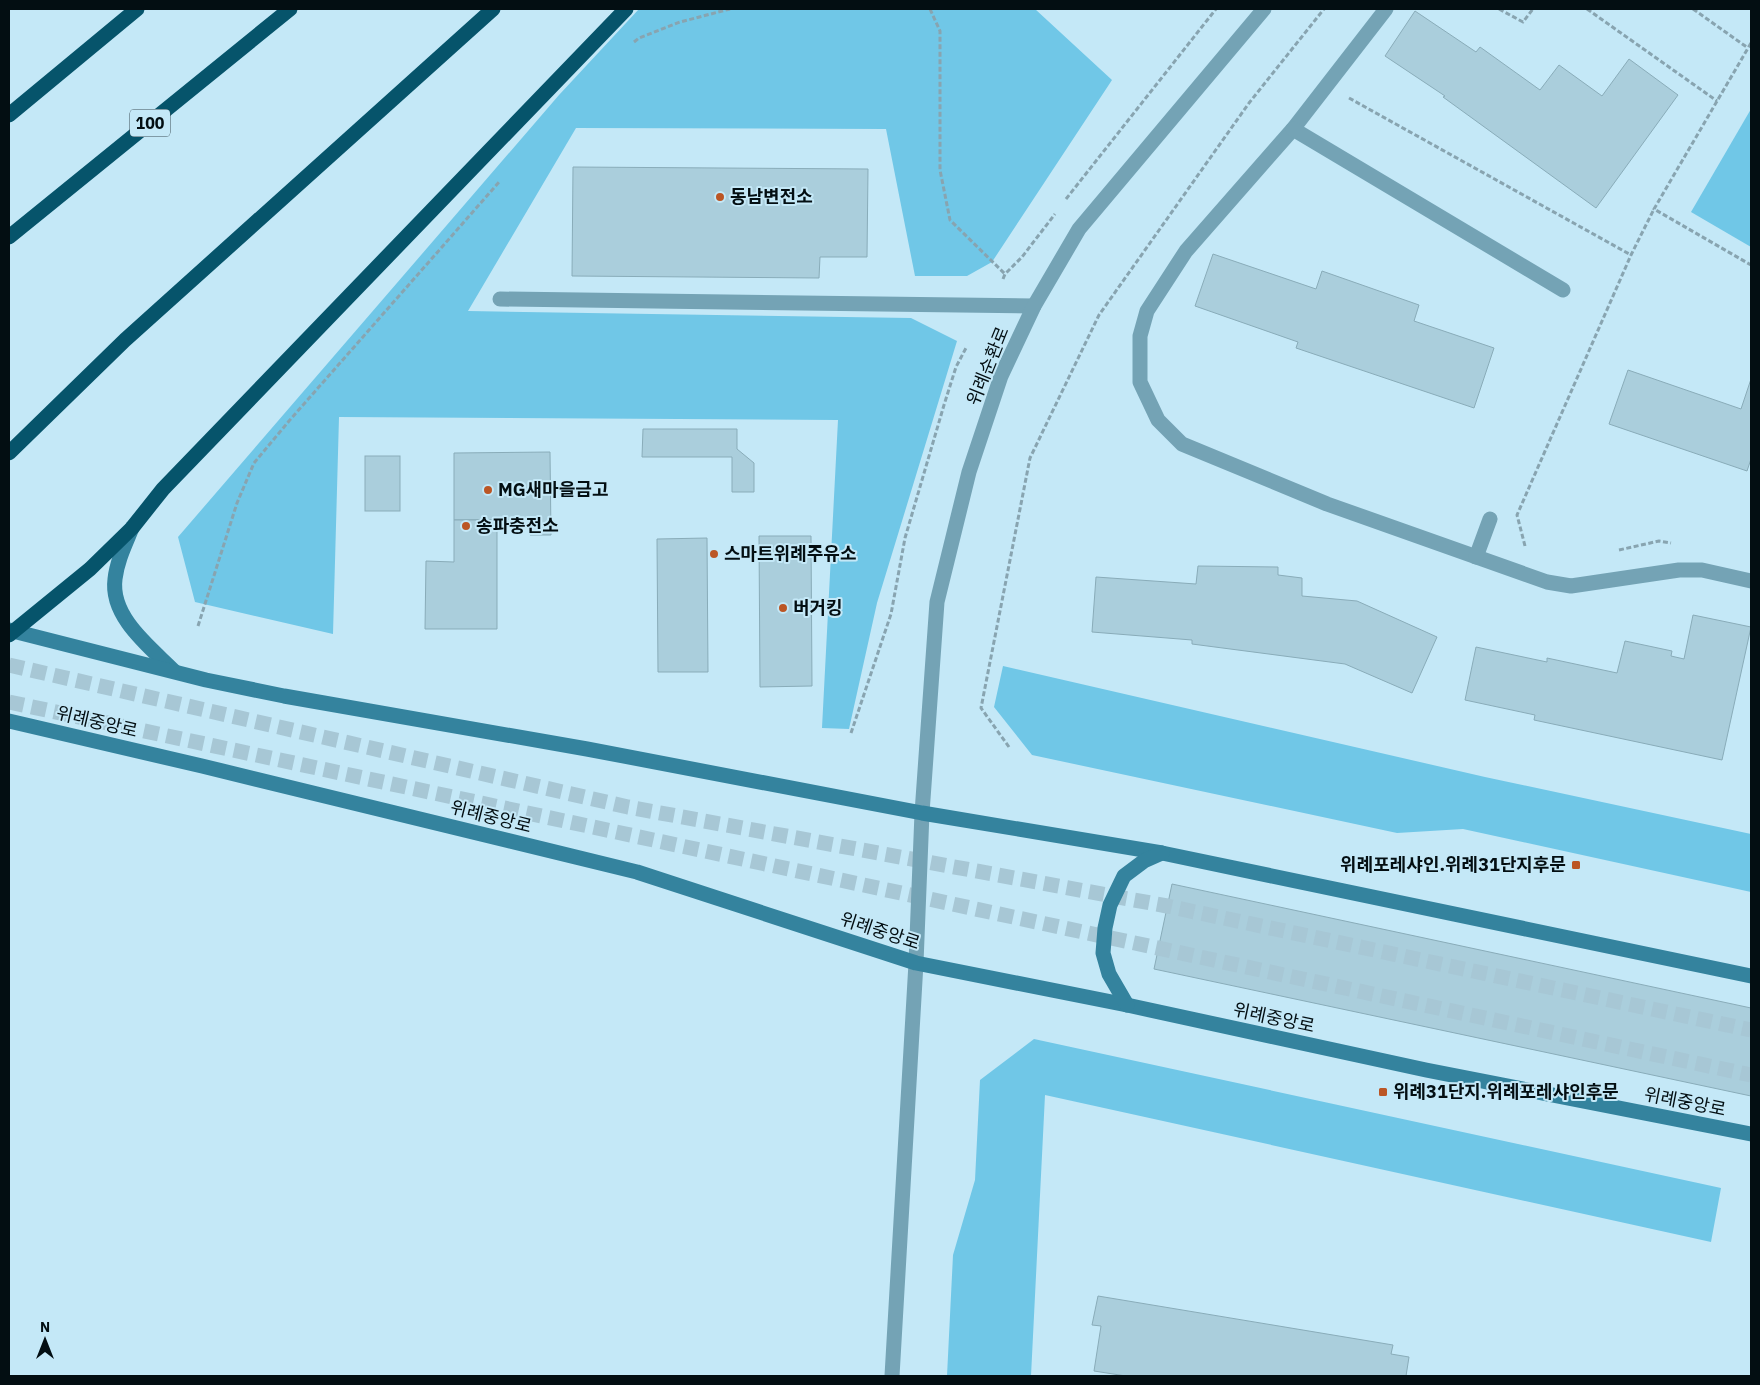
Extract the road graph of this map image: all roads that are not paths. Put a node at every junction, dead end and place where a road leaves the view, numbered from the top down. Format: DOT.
graph roads {
  1 [pos="137,9"];
  2 [pos="290,9"];
  3 [pos="493,9"];
  4 [pos="626,9"];
  5 [pos="1264,9"];
  6 [pos="1386,9"];
  7 [pos="9,115"];
  8 [pos="1293,129"];
  9 [pos="9,237"];
  10 [pos="1563,290"];
  11 [pos="500,299"];
  12 [pos="1034,306"];
  13 [pos="9,453"];
  14 [pos="1490,519"];
  15 [pos="132,528"];
  16 [pos="1476,557"];
  17 [pos="1751,581"];
  18 [pos="10,632"];
  19 [pos="175,672"];
  20 [pos="9,721"];
  21 [pos="922,813"];
  22 [pos="1162,853"];
  23 [pos="916,963"];
  24 [pos="1751,976"];
  25 [pos="1127,1005"];
  26 [pos="1751,1134"];
  27 [pos="892,1376"];
  1 -- 7 [label="highway"];
  2 -- 9 [label="highway, 100"];
  3 -- 13 [label="highway"];
  4 -- 15 [label="highway"];
  5 -- 12 [label="street, 위례순환로"];
  6 -- 8 [label="street"];
  8 -- 10 [label="street"];
  8 -- 16 [label="street"];
  11 -- 12 [label="street"];
  12 -- 21 [label="street, 위례순환로"];
  14 -- 16 [label="street"];
  15 -- 18 [label="highway"];
  15 -- 19 [label="main road"];
  16 -- 17 [label="street"];
  18 -- 19 [label="main road"];
  19 -- 21 [label="main road"];
  20 -- 23 [label="main road, 위례중앙로"];
  21 -- 22 [label="main road"];
  21 -- 23 [label="street, 위례순환로"];
  22 -- 24 [label="main road"];
  22 -- 25 [label="main road"];
  23 -- 25 [label="main road, 위례중앙로"];
  23 -- 27 [label="street, 위례순환로"];
  25 -- 26 [label="main road, 위례중앙로"];
}
